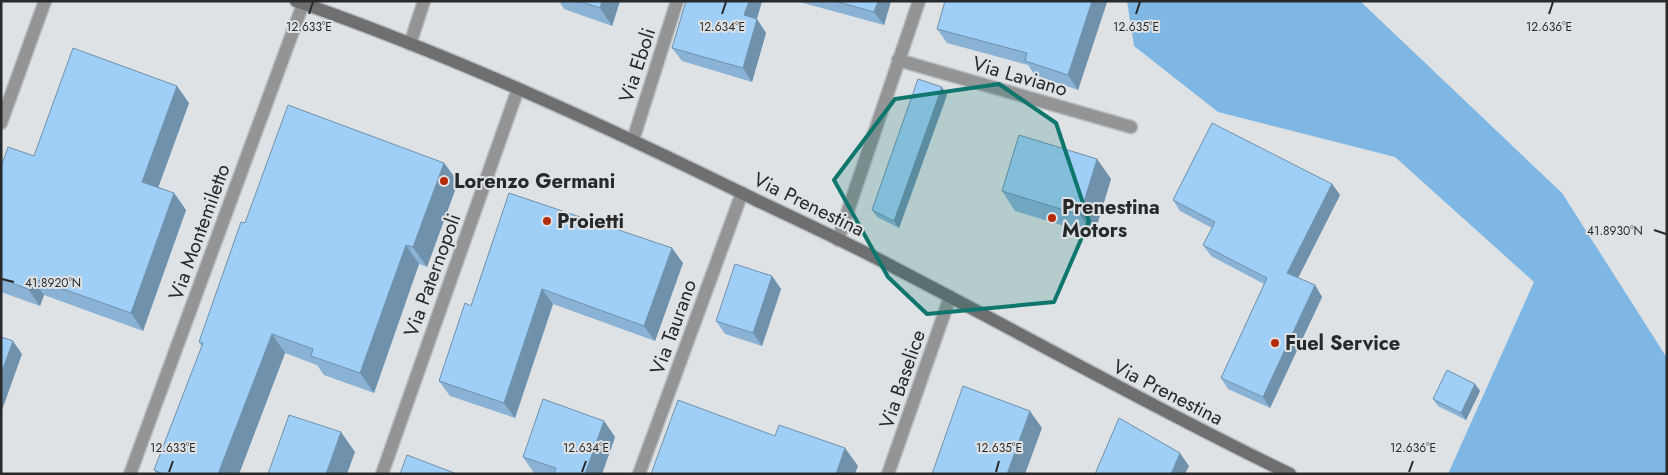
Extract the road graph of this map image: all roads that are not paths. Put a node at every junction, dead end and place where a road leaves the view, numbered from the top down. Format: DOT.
graph roads {
  1 [pos="45,1"];
  2 [pos="424,1"];
  3 [pos="677,1"];
  4 [pos="919,1"];
  5 [pos="300,2"];
  6 [pos="410,44"];
  7 [pos="898,60"];
  8 [pos="518,90"];
  9 [pos="1,123"];
  10 [pos="1131,127"];
  11 [pos="633,140"];
  12 [pos="742,193"];
  13 [pos="838,240"];
  14 [pos="950,297"];
  15 [pos="130,474"];
  16 [pos="382,474"];
  17 [pos="639,474"];
  18 [pos="888,474"];
  19 [pos="1290,474"];
  1 -- 9 [label="street"];
  2 -- 6 [label="street"];
  3 -- 11 [label="street, Via Eboli"];
  4 -- 7 [label="street"];
  5 -- 6 [label="main road, Via Prenestina"];
  5 -- 15 [label="street, Via Montemiletto"];
  6 -- 8 [label="main road, Via Prenestina"];
  7 -- 10 [label="street, Via Laviano"];
  7 -- 13 [label="street"];
  8 -- 11 [label="main road, Via Prenestina"];
  8 -- 16 [label="street, Via Paternopoli"];
  11 -- 12 [label="main road, Via Prenestina"];
  12 -- 13 [label="main road, Via Prenestina"];
  12 -- 17 [label="street, Via Taurano"];
  13 -- 14 [label="main road, Via Prenestina"];
  14 -- 18 [label="street, Via Baselice"];
  14 -- 19 [label="main road, Via Prenestina"];
}
